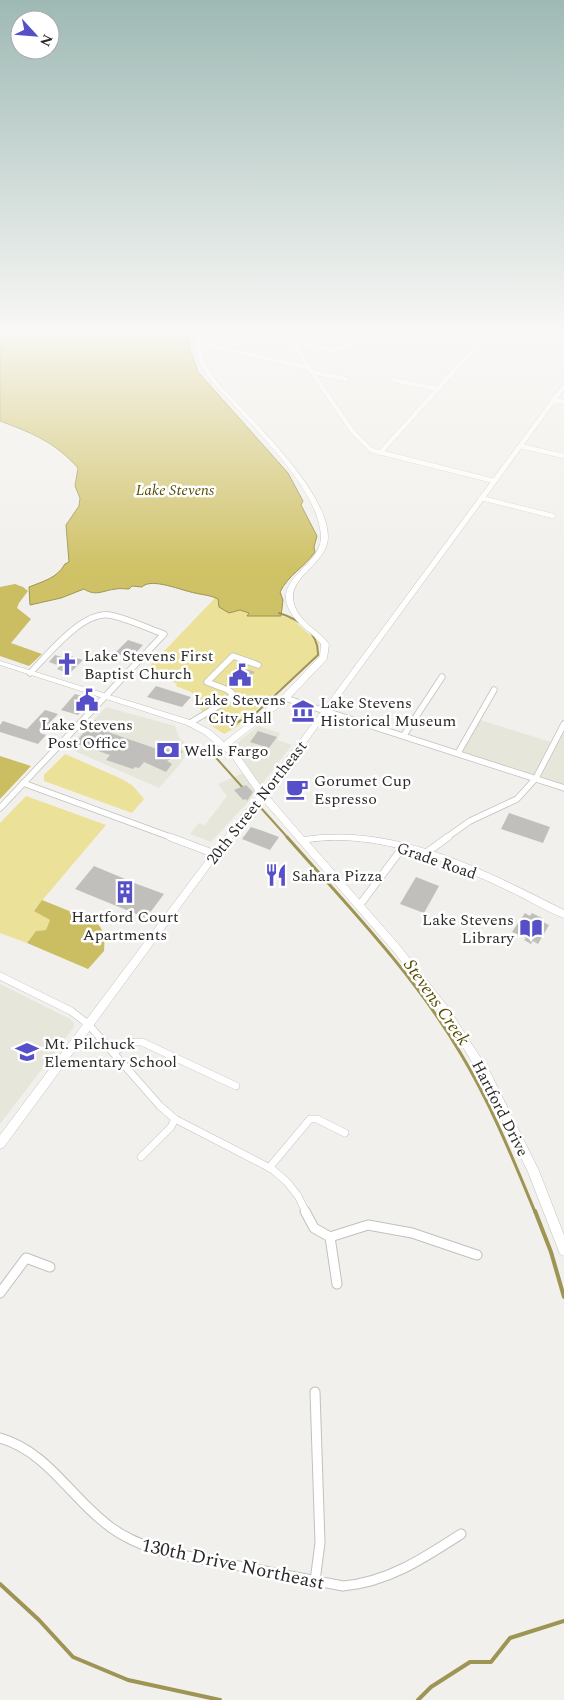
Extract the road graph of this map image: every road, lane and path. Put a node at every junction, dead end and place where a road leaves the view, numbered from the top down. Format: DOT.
graph roads {
  1 [pos="242,412"];
  2 [pos="339,412"];
  3 [pos="417,412"];
  4 [pos="545,412"];
  5 [pos="520,446"];
  6 [pos="380,453"];
  7 [pos="564,456"];
  8 [pos="494,480"];
  9 [pos="481,498"];
  10 [pos="553,516"];
  11 [pos="93,616"];
  12 [pos="0,663"];
  13 [pos="258,665"];
  14 [pos="30,673"];
  15 [pos="442,677"];
  16 [pos="494,690"];
  17 [pos="107,696"];
  18 [pos="285,698"];
  19 [pos="328,710"];
  20 [pos="190,723"];
  21 [pos="564,724"];
  22 [pos="404,734"];
  23 [pos="225,745"];
  24 [pos="458,753"];
  25 [pos="536,778"];
  26 [pos="23,783"];
  27 [pos="564,788"];
  28 [pos="259,800"];
  29 [pos="0,808"];
  30 [pos="302,840"];
  31 [pos="403,847"];
  32 [pos="426,853"];
  33 [pos="215,854"];
  34 [pos="359,906"];
  35 [pos="563,912"];
  36 [pos="0,976"];
  37 [pos="88,1024"];
  38 [pos="114,1052"];
  39 [pos="236,1086"];
  40 [pos="174,1119"];
  41 [pos="346,1133"];
  42 [pos="0,1144"];
  43 [pos="141,1157"];
  44 [pos="269,1168"];
  45 [pos="330,1237"];
  46 [pos="564,1250"];
  47 [pos="478,1255"];
  48 [pos="50,1267"];
  49 [pos="337,1284"];
  50 [pos="0,1293"];
  51 [pos="315,1392"];
  52 [pos="0,1438"];
  53 [pos="461,1534"];
  54 [pos="315,1581"];
  1 -- 18 [label="main road"];
  2 -- 6 [label="street"];
  3 -- 6 [label="street"];
  4 -- 5 [label="main road, 20th Street Northeast"];
  5 -- 7 [label="street"];
  5 -- 8 [label="main road, 20th Street Northeast"];
  6 -- 8 [label="street"];
  8 -- 9 [label="main road, 20th Street Northeast"];
  9 -- 10 [label="street"];
  9 -- 19 [label="main road, 20th Street Northeast"];
  11 -- 14 [label="street"];
  11 -- 17 [label="street"];
  12 -- 14 [label="main road"];
  13 -- 20 [label="street"];
  14 -- 17 [label="main road"];
  15 -- 22 [label="street"];
  16 -- 24 [label="street"];
  17 -- 20 [label="main road"];
  17 -- 26 [label="street"];
  18 -- 19 [label="street"];
  18 -- 23 [label="main road"];
  19 -- 22 [label="street"];
  19 -- 28 [label="main road, 20th Street Northeast"];
  20 -- 23 [label="main road"];
  21 -- 25 [label="street"];
  22 -- 24 [label="street"];
  23 -- 28 [label="main road, Hartford Drive"];
  24 -- 25 [label="street"];
  25 -- 27 [label="street"];
  25 -- 32 [label="street"];
  26 -- 29 [label="street"];
  26 -- 33 [label="street"];
  28 -- 30 [label="main road, Hartford Drive"];
  28 -- 33 [label="main road, 20th Street Northeast"];
  30 -- 31 [label="main road, Grade Road"];
  30 -- 34 [label="main road, Hartford Drive"];
  31 -- 32 [label="main road, Grade Road"];
  31 -- 34 [label="street"];
  32 -- 35 [label="main road, Grade Road"];
  33 -- 37 [label="main road, 20th Street Northeast"];
  34 -- 46 [label="main road, Hartford Drive"];
  36 -- 37 [label="street"];
  37 -- 38 [label="street"];
  37 -- 42 [label="main road, 20th Street Northeast"];
  38 -- 39 [label="street"];
  38 -- 40 [label="street"];
  40 -- 43 [label="street"];
  40 -- 44 [label="street"];
  41 -- 44 [label="street"];
  44 -- 45 [label="street"];
  45 -- 47 [label="street"];
  45 -- 49 [label="street"];
  48 -- 50 [label="street"];
  51 -- 54 [label="street"];
  52 -- 54 [label="street, 130th Drive Northeast"];
  53 -- 54 [label="street, 130th Drive Northeast"];
}
